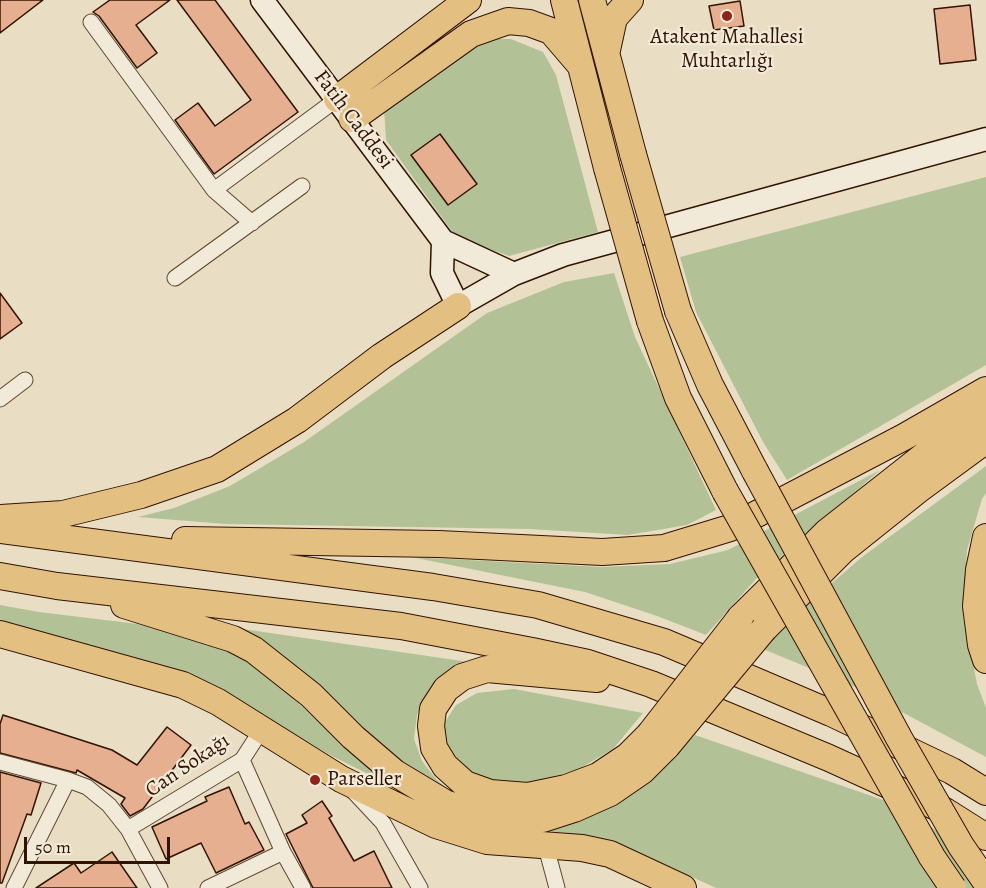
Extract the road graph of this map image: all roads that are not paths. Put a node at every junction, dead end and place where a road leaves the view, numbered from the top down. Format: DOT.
graph roads {
  1 [pos="262,0"];
  2 [pos="468,0"];
  3 [pos="564,0"];
  4 [pos="592,0"];
  5 [pos="630,0"];
  6 [pos="91,22"];
  7 [pos="606,56"];
  8 [pos="581,66"];
  9 [pos="345,109"];
  10 [pos="986,139"];
  11 [pos="302,186"];
  12 [pos="214,190"];
  13 [pos="252,223"];
  14 [pos="443,241"];
  15 [pos="514,274"];
  16 [pos="175,278"];
  17 [pos="458,306"];
  18 [pos="25,380"];
  19 [pos="986,390"];
  20 [pos="0,399"];
  21 [pos="986,411"];
  22 [pos="986,440"];
  23 [pos="0,518"];
  24 [pos="0,530"];
  25 [pos="986,537"];
  26 [pos="62,539"];
  27 [pos="0,576"];
  28 [pos="57,586"];
  29 [pos="0,634"];
  30 [pos="986,660"];
  31 [pos="651,684"];
  32 [pos="262,729"];
  33 [pos="658,740"];
  34 [pos="242,760"];
  35 [pos="0,762"];
  36 [pos="342,779"];
  37 [pos="68,780"];
  38 [pos="986,792"];
  39 [pos="129,829"];
  40 [pos="986,837"];
  41 [pos="546,847"];
  42 [pos="283,852"];
  43 [pos="986,882"];
  44 [pos="14,888"];
  45 [pos="160,888"];
  46 [pos="208,888"];
  47 [pos="303,888"];
  48 [pos="420,888"];
  49 [pos="557,888"];
  50 [pos="683,888"];
  51 [pos="953,888"];
  1 -- 9 [label="street, Fatih Caddesi"];
  2 -- 9 [label="main road"];
  3 -- 8 [label="main road"];
  4 -- 7 [label="main road"];
  5 -- 7 [label="main road"];
  6 -- 12 [label="street"];
  7 -- 43 [label="main road, bridge"];
  8 -- 9 [label="main road"];
  8 -- 51 [label="main road, bridge"];
  9 -- 12 [label="street"];
  9 -- 14 [label="street, Fatih Caddesi"];
  10 -- 15 [label="street"];
  11 -- 13 [label="street"];
  12 -- 13 [label="street"];
  13 -- 16 [label="street"];
  14 -- 15 [label="street"];
  14 -- 17 [label="street"];
  15 -- 17 [label="street"];
  17 -- 23 [label="main road"];
  18 -- 20 [label="street"];
  19 -- 26 [label="main road"];
  21 -- 33 [label="main road, bridge"];
  22 -- 33 [label="main road, bridge"];
  24 -- 26 [label="main road"];
  25 -- 30 [label="main road"];
  26 -- 38 [label="main road"];
  27 -- 28 [label="main road"];
  28 -- 31 [label="main road"];
  28 -- 33 [label="main road"];
  29 -- 32 [label="main road"];
  31 -- 33 [label="main road"];
  31 -- 40 [label="main road"];
  32 -- 34 [label="street, Can Sokağı"];
  32 -- 36 [label="main road"];
  34 -- 39 [label="street, Can Sokağı"];
  34 -- 42 [label="street"];
  35 -- 37 [label="street"];
  36 -- 41 [label="main road"];
  36 -- 48 [label="street"];
  37 -- 39 [label="street"];
  37 -- 44 [label="street"];
  39 -- 45 [label="street"];
  41 -- 49 [label="street"];
  41 -- 50 [label="main road"];
  42 -- 46 [label="street"];
  42 -- 47 [label="street"];
}
